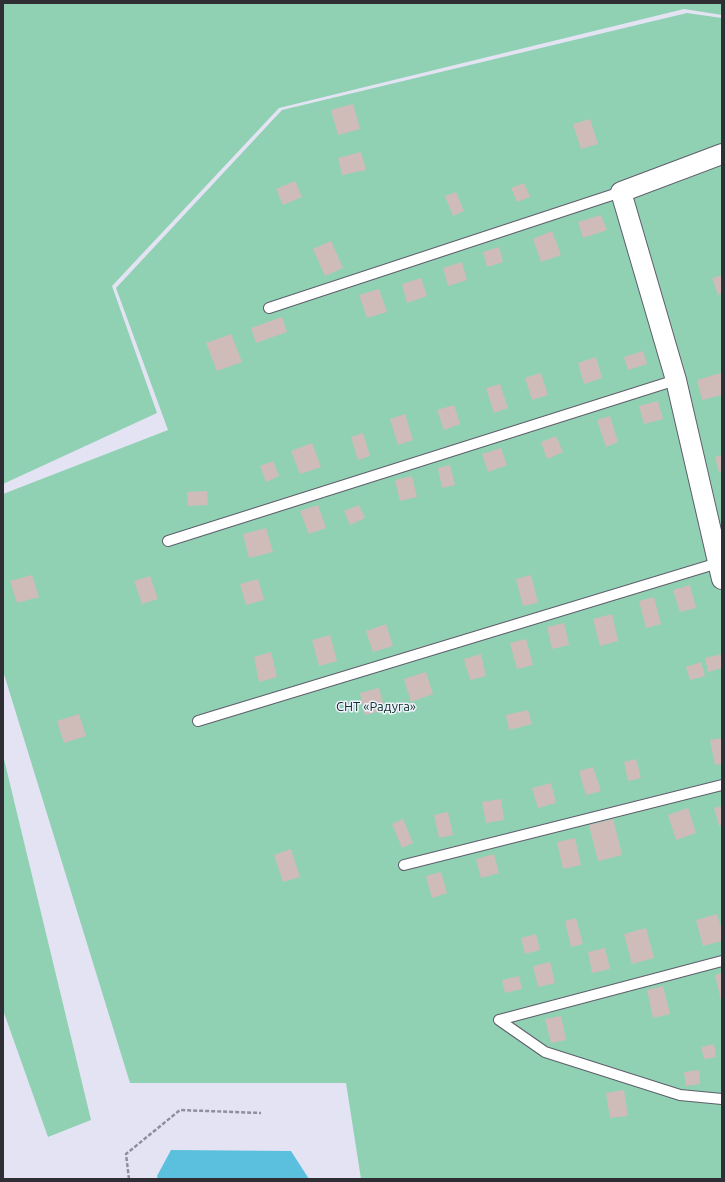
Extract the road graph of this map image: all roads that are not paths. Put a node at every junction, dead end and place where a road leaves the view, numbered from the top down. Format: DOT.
graph roads {
  1 [pos="722,154"];
  2 [pos="621,192"];
  3 [pos="269,308"];
  4 [pos="676,380"];
  5 [pos="168,542"];
  6 [pos="720,571"];
  7 [pos="198,722"];
  8 [pos="722,785"];
  9 [pos="404,865"];
  10 [pos="722,961"];
  11 [pos="722,1099"];
  1 -- 2 [label="street"];
  2 -- 3 [label="lane"];
  2 -- 4 [label="street"];
  4 -- 5 [label="lane"];
  4 -- 6 [label="street"];
  6 -- 7 [label="lane"];
  8 -- 9 [label="lane"];
  10 -- 11 [label="lane"];
}
